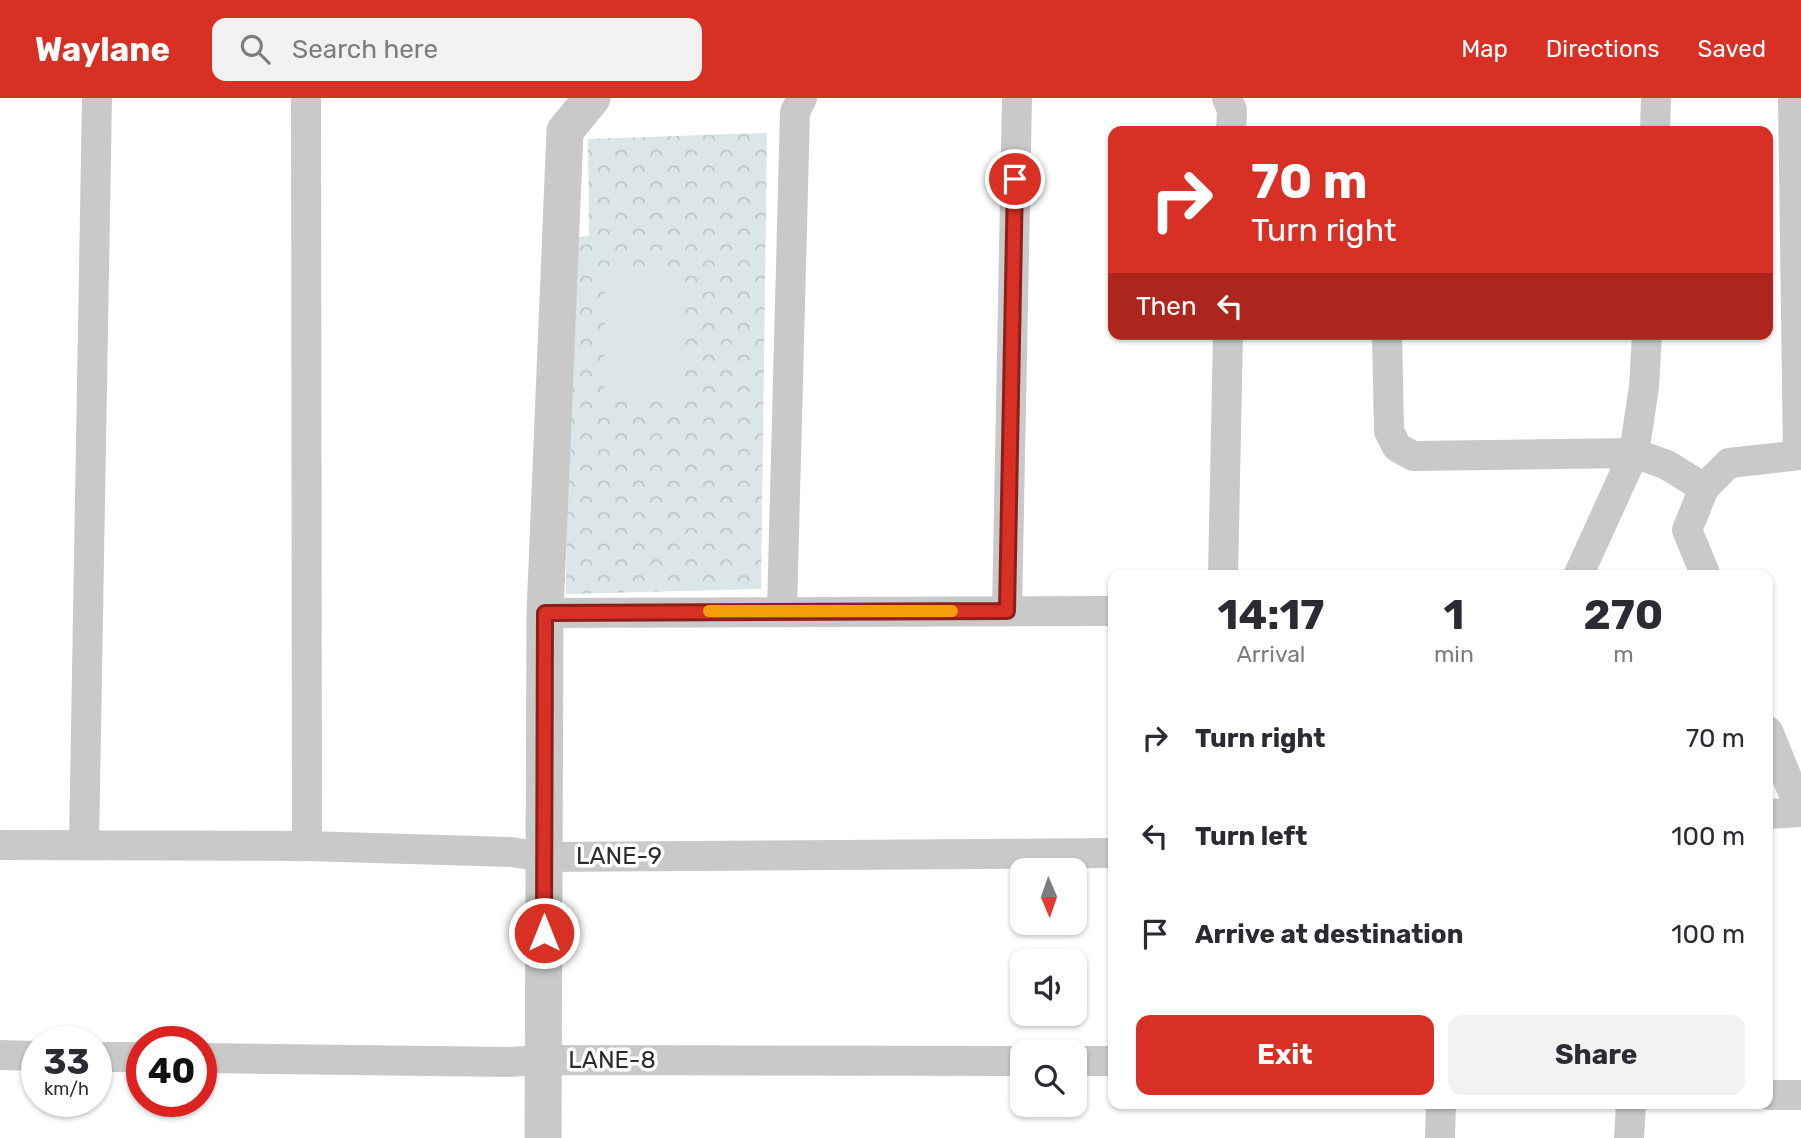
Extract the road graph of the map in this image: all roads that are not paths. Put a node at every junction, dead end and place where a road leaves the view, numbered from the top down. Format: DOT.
graph roads {
  1 [pos="97,98"];
  2 [pos="306,98"];
  3 [pos="592,98"];
  4 [pos="802,98"];
  5 [pos="1017,98"];
  6 [pos="1227,98"];
  7 [pos="1656,98"];
  8 [pos="1793,98"];
  9 [pos="1231,126"];
  10 [pos="1655,126"];
  11 [pos="1227,340"];
  12 [pos="1387,340"];
  13 [pos="1647,340"];
  14 [pos="1634,453"];
  15 [pos="1800,455"];
  16 [pos="1704,488"];
  17 [pos="1223,570"];
  18 [pos="1581,570"];
  19 [pos="1704,570"];
  20 [pos="782,610"];
  21 [pos="1007,611"];
  22 [pos="1108,611"];
  23 [pos="545,613"];
  24 [pos="1781,743"];
  25 [pos="1801,812"];
  26 [pos="1773,814"];
  27 [pos="0,845"];
  28 [pos="84,845"];
  29 [pos="307,846"];
  30 [pos="1108,853"];
  31 [pos="544,857"];
  32 [pos="0,1055"];
  33 [pos="21,1056"];
  34 [pos="217,1058"];
  35 [pos="543,1060"];
  36 [pos="1010,1061"];
  37 [pos="1087,1061"];
  38 [pos="1108,1061"];
  39 [pos="1773,1095"];
  40 [pos="1801,1095"];
  41 [pos="1441,1109"];
  42 [pos="1631,1109"];
  43 [pos="543,1138"];
  44 [pos="1440,1138"];
  45 [pos="1629,1138"];
  1 -- 28 [label="street"];
  2 -- 29 [label="street"];
  3 -- 23 [label="street"];
  4 -- 20 [label="street"];
  5 -- 21 [label="street"];
  6 -- 9 [label="street"];
  7 -- 10 [label="street"];
  8 -- 15 [label="street"];
  11 -- 17 [label="street"];
  12 -- 14 [label="street"];
  13 -- 14 [label="street"];
  14 -- 16 [label="street"];
  14 -- 18 [label="street"];
  15 -- 16 [label="street"];
  16 -- 19 [label="street"];
  20 -- 21 [label="street"];
  20 -- 23 [label="street"];
  21 -- 22 [label="street"];
  23 -- 31 [label="street"];
  24 -- 25 [label="street"];
  25 -- 26 [label="street"];
  27 -- 28 [label="street, LANE-9"];
  28 -- 29 [label="street, LANE-9"];
  29 -- 31 [label="street, LANE-9"];
  30 -- 31 [label="street, LANE-9"];
  31 -- 35 [label="street"];
  32 -- 33 [label="street"];
  34 -- 35 [label="street, LANE-8"];
  35 -- 36 [label="street, LANE-8"];
  35 -- 43 [label="street"];
  37 -- 38 [label="street"];
  39 -- 40 [label="street"];
  41 -- 44 [label="street"];
  42 -- 45 [label="street"];
}
